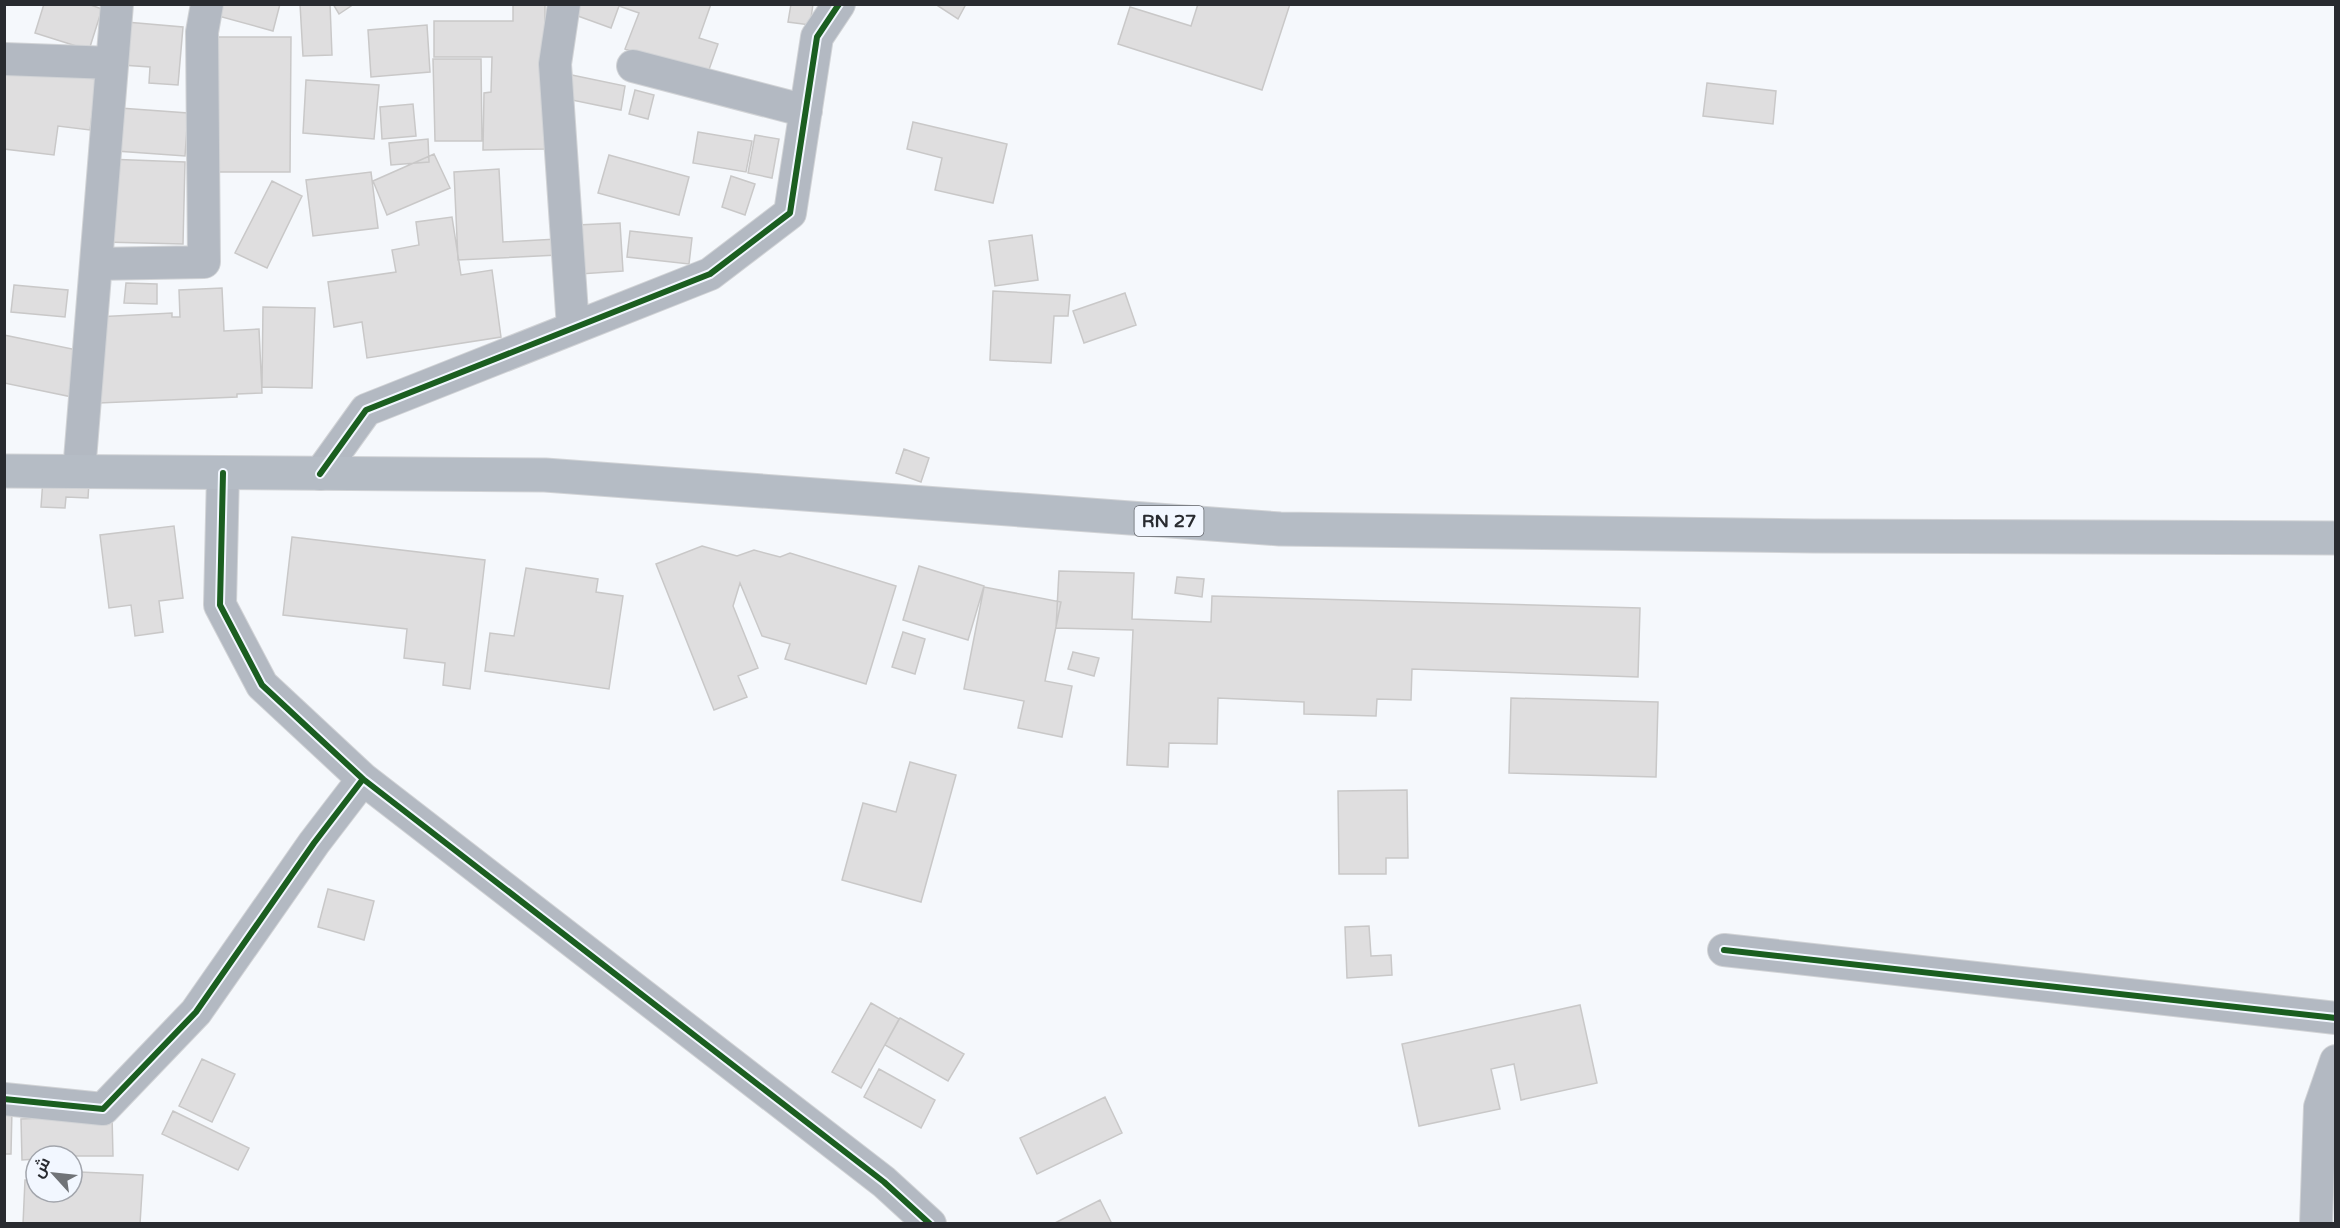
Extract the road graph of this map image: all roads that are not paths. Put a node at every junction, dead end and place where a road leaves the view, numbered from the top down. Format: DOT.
graph roads {
  1 [pos="117,4"];
  2 [pos="207,4"];
  3 [pos="564,4"];
  4 [pos="839,4"];
  5 [pos="4,59"];
  6 [pos="112,63"];
  7 [pos="633,66"];
  8 [pos="806,111"];
  9 [pos="96,264"];
  10 [pos="573,328"];
  11 [pos="4,471"];
  12 [pos="80,471"];
  13 [pos="223,473"];
  14 [pos="320,474"];
  15 [pos="2336,538"];
  16 [pos="363,779"];
  17 [pos="1724,950"];
  18 [pos="2336,1018"];
  19 [pos="2336,1061"];
  20 [pos="4,1099"];
  21 [pos="930,1224"];
  22 [pos="2316,1224"];
  1 -- 6 [label="street"];
  2 -- 9 [label="street"];
  3 -- 10 [label="street"];
  4 -- 8 [label="street"];
  5 -- 6 [label="street"];
  6 -- 9 [label="street"];
  7 -- 8 [label="street"];
  8 -- 10 [label="street"];
  9 -- 12 [label="street"];
  10 -- 14 [label="street"];
  11 -- 12 [label="main road, RN 27"];
  12 -- 13 [label="main road, RN 27"];
  13 -- 14 [label="main road, RN 27"];
  13 -- 16 [label="street"];
  14 -- 15 [label="main road, RN 27"];
  16 -- 20 [label="street"];
  16 -- 21 [label="street"];
  17 -- 18 [label="street"];
  19 -- 22 [label="street"];
}
